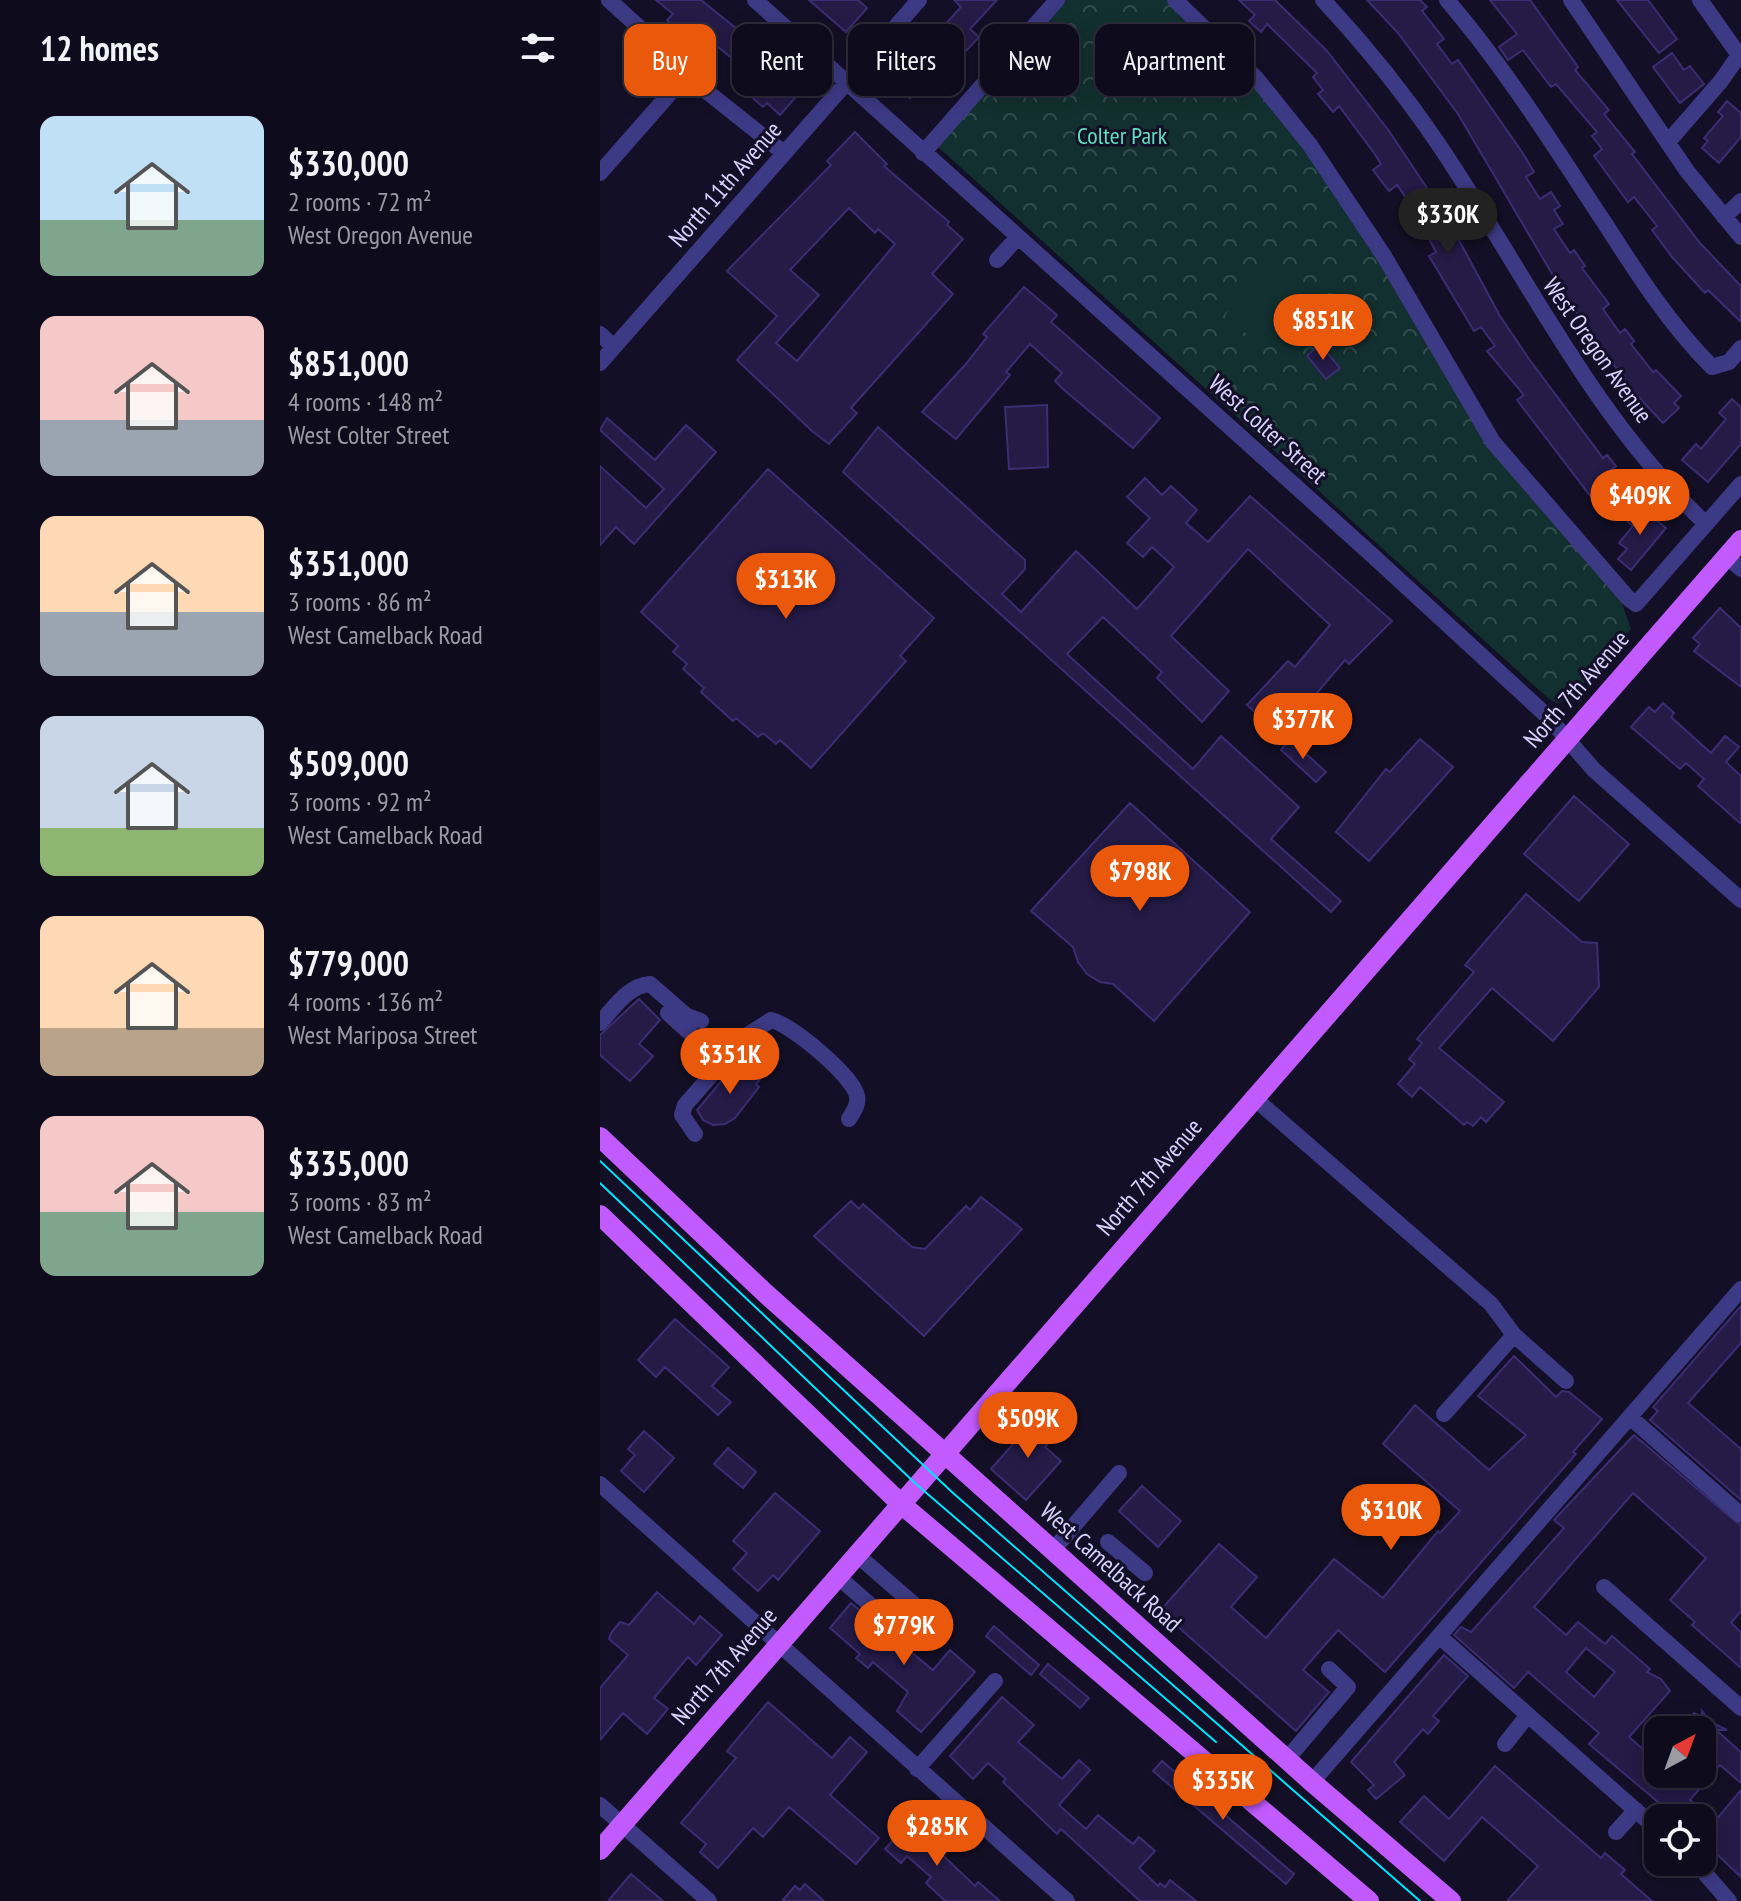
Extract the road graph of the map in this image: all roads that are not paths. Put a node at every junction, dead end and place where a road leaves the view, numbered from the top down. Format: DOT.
graph roads {
  1 [pos="609,0"];
  2 [pos="755,0"];
  3 [pos="919,0"];
  4 [pos="1057,0"];
  5 [pos="1175,0"];
  6 [pos="1323,0"];
  7 [pos="1447,0"];
  8 [pos="1571,0"];
  9 [pos="1700,0"];
  10 [pos="635,24"];
  11 [pos="847,83"];
  12 [pos="668,96"];
  13 [pos="712,96"];
  14 [pos="1668,142"];
  15 [pos="784,153"];
  16 [pos="923,153"];
  17 [pos="600,173"];
  18 [pos="1741,201"];
  19 [pos="1724,217"];
  20 [pos="1018,237"];
  21 [pos="1741,237"];
  22 [pos="997,260"];
  23 [pos="600,334"];
  24 [pos="614,347"];
  25 [pos="1741,348"];
  26 [pos="600,363"];
  27 [pos="1741,484"];
  28 [pos="1706,524"];
  29 [pos="1741,540"];
  30 [pos="1734,562"];
  31 [pos="1567,739"];
  32 [pos="1741,900"];
  33 [pos="600,1023"];
  34 [pos="696,1027"];
  35 [pos="1253,1097"];
  36 [pos="849,1119"];
  37 [pos="695,1134"];
  38 [pos="600,1137"];
  39 [pos="600,1215"];
  40 [pos="1741,1289"];
  41 [pos="1514,1335"];
  42 [pos="1566,1381"];
  43 [pos="1444,1414"];
  44 [pos="1630,1417"];
  45 [pos="943,1452"];
  46 [pos="1119,1473"];
  47 [pos="600,1484"];
  48 [pos="900,1503"];
  49 [pos="1741,1515"];
  50 [pos="1108,1542"];
  51 [pos="1053,1550"];
  52 [pos="856,1554"];
  53 [pos="1145,1573"];
  54 [pos="837,1576"];
  55 [pos="1604,1587"];
  56 [pos="1439,1636"];
  57 [pos="777,1645"];
  58 [pos="1329,1669"];
  59 [pos="995,1681"];
  60 [pos="1741,1708"];
  61 [pos="1528,1715"];
  62 [pos="1505,1744"];
  63 [pos="1287,1759"];
  64 [pos="917,1769"];
  65 [pos="1312,1782"];
  66 [pos="600,1805"];
  67 [pos="1636,1810"];
  68 [pos="1644,1817"];
  69 [pos="622,1824"];
  70 [pos="1616,1832"];
  71 [pos="600,1850"];
  72 [pos="1707,1876"];
  73 [pos="709,1901"];
  74 [pos="1067,1901"];
  75 [pos="1369,1901"];
  76 [pos="1451,1901"];
  77 [pos="1729,1901"];
  1 -- 10 [label="street"];
  2 -- 11 [label="street, West Colter Street"];
  3 -- 11 [label="street, North 11th Avenue"];
  4 -- 16 [label="street"];
  5 -- 28 [label="street, North 7th Avenue"];
  6 -- 28 [label="street, West Oregon Avenue"];
  7 -- 25 [label="street"];
  8 -- 14 [label="street"];
  9 -- 14 [label="street"];
  11 -- 15 [label="street, North 11th Avenue"];
  11 -- 16 [label="street, West Colter Street"];
  12 -- 17 [label="street"];
  13 -- 15 [label="street"];
  14 -- 19 [label="street"];
  15 -- 24 [label="street, North 11th Avenue"];
  16 -- 20 [label="street, West Colter Street"];
  18 -- 19 [label="street"];
  19 -- 21 [label="street"];
  20 -- 22 [label="street"];
  20 -- 31 [label="street, West Colter Street"];
  23 -- 24 [label="street"];
  24 -- 26 [label="street, North 11th Avenue"];
  27 -- 28 [label="street, North 7th Avenue"];
  29 -- 30 [label="main road, North 7th Avenue"];
  30 -- 31 [label="main road, North 7th Avenue"];
  31 -- 32 [label="street, West Colter Street"];
  31 -- 35 [label="main road, North 7th Avenue"];
  33 -- 34 [label="street"];
  35 -- 41 [label="street"];
  35 -- 45 [label="main road, North 7th Avenue"];
  36 -- 37 [label="street"];
  38 -- 45 [label="main road, West Camelback Road"];
  39 -- 48 [label="main road"];
  40 -- 44 [label="street"];
  41 -- 42 [label="street"];
  41 -- 43 [label="street"];
  44 -- 49 [label="street"];
  44 -- 56 [label="street"];
  45 -- 48 [label="main road, North 7th Avenue"];
  45 -- 51 [label="main road, West Camelback Road"];
  46 -- 51 [label="street"];
  47 -- 57 [label="street"];
  48 -- 52 [label="main road, North 7th Avenue"];
  48 -- 75 [label="main road"];
  50 -- 53 [label="street"];
  51 -- 63 [label="main road, West Camelback Road"];
  52 -- 54 [label="main road, North 7th Avenue"];
  52 -- 54 [label="street"];
  54 -- 57 [label="main road, North 7th Avenue"];
  55 -- 60 [label="street"];
  56 -- 61 [label="street"];
  56 -- 65 [label="street"];
  57 -- 64 [label="street"];
  57 -- 69 [label="main road, North 7th Avenue"];
  58 -- 63 [label="street"];
  59 -- 64 [label="street"];
  61 -- 62 [label="street"];
  61 -- 67 [label="street"];
  63 -- 65 [label="main road, West Camelback Road"];
  64 -- 74 [label="street"];
  65 -- 76 [label="main road, West Camelback Road"];
  66 -- 69 [label="street"];
  67 -- 68 [label="street"];
  67 -- 70 [label="street"];
  69 -- 71 [label="main road, North 7th Avenue"];
  69 -- 73 [label="street"];
  72 -- 77 [label="street"];
}
